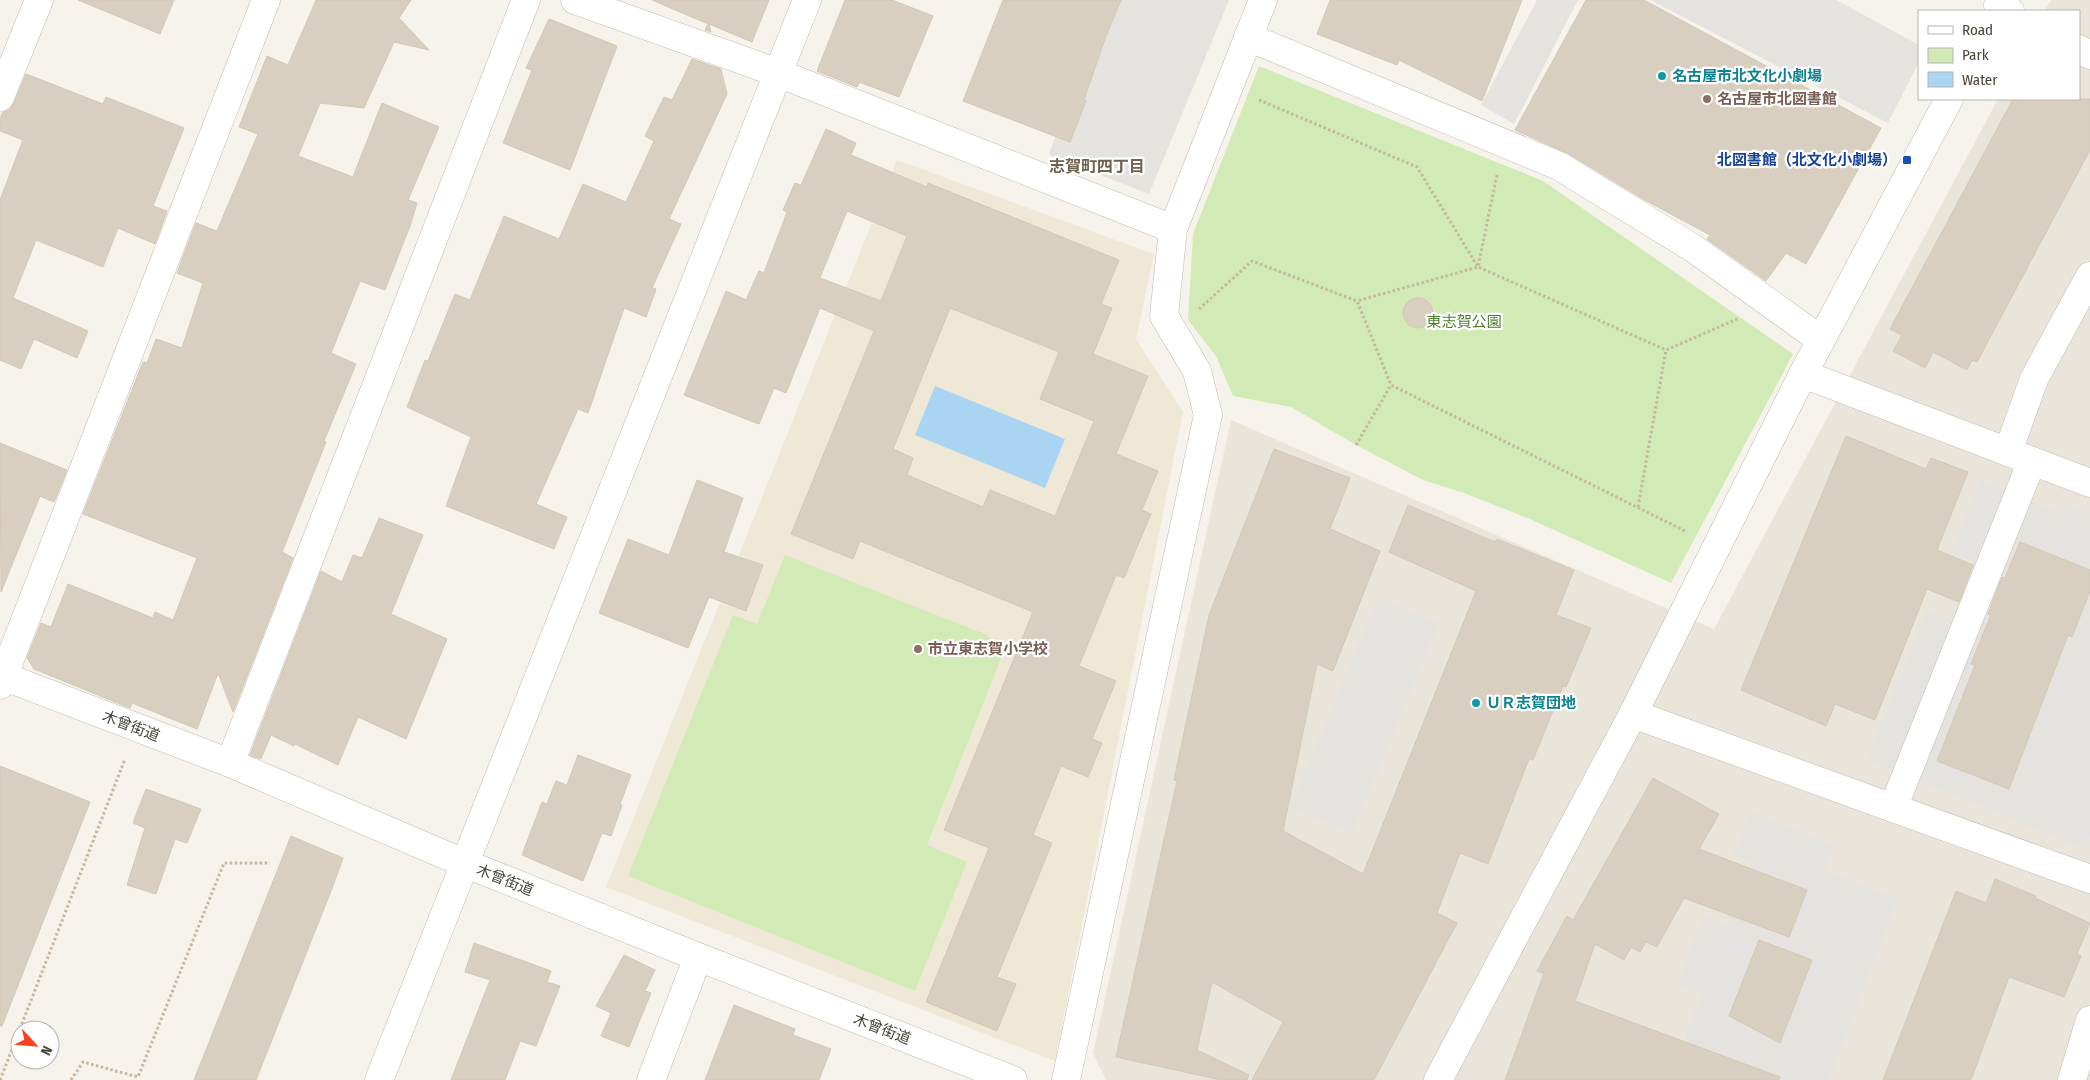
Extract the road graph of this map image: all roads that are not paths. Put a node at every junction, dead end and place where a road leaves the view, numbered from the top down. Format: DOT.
graph roads {
  1 [pos="39,0"];
  2 [pos="266,0"];
  3 [pos="526,0"];
  4 [pos="575,0"];
  5 [pos="807,0"];
  6 [pos="1263,0"];
  7 [pos="1248,37"];
  8 [pos="778,73"];
  9 [pos="0,97"];
  10 [pos="1948,100"];
  11 [pos="1173,229"];
  12 [pos="2090,276"];
  13 [pos="1821,340"];
  14 [pos="1803,374"];
  15 [pos="2020,457"];
  16 [pos="2090,483"];
  17 [pos="1,679"];
  18 [pos="1633,714"];
  19 [pos="230,763"];
  20 [pos="1893,808"];
  21 [pos="464,863"];
  22 [pos="2090,879"];
  23 [pos="698,958"];
  24 [pos="2090,1020"];
  25 [pos="379,1080"];
  26 [pos="651,1080"];
  27 [pos="1013,1080"];
  28 [pos="1066,1080"];
  29 [pos="1438,1080"];
  30 [pos="2072,1080"];
  1 -- 9 [label="street"];
  2 -- 17 [label="street"];
  3 -- 19 [label="street"];
  4 -- 8 [label="street"];
  5 -- 8 [label="street"];
  6 -- 7 [label="street"];
  7 -- 11 [label="street"];
  7 -- 13 [label="street"];
  8 -- 11 [label="street"];
  8 -- 21 [label="street"];
  10 -- 13 [label="street"];
  11 -- 28 [label="street"];
  12 -- 15 [label="street"];
  13 -- 14 [label="street"];
  14 -- 15 [label="street"];
  14 -- 18 [label="street"];
  15 -- 16 [label="street"];
  15 -- 20 [label="street"];
  17 -- 19 [label="street, 木曾街道"];
  18 -- 20 [label="street"];
  18 -- 29 [label="street"];
  19 -- 21 [label="street, 木曾街道"];
  20 -- 22 [label="street"];
  21 -- 23 [label="street, 木曾街道"];
  21 -- 25 [label="street"];
  23 -- 26 [label="street"];
  23 -- 27 [label="street, 木曾街道"];
  24 -- 30 [label="street"];
}
